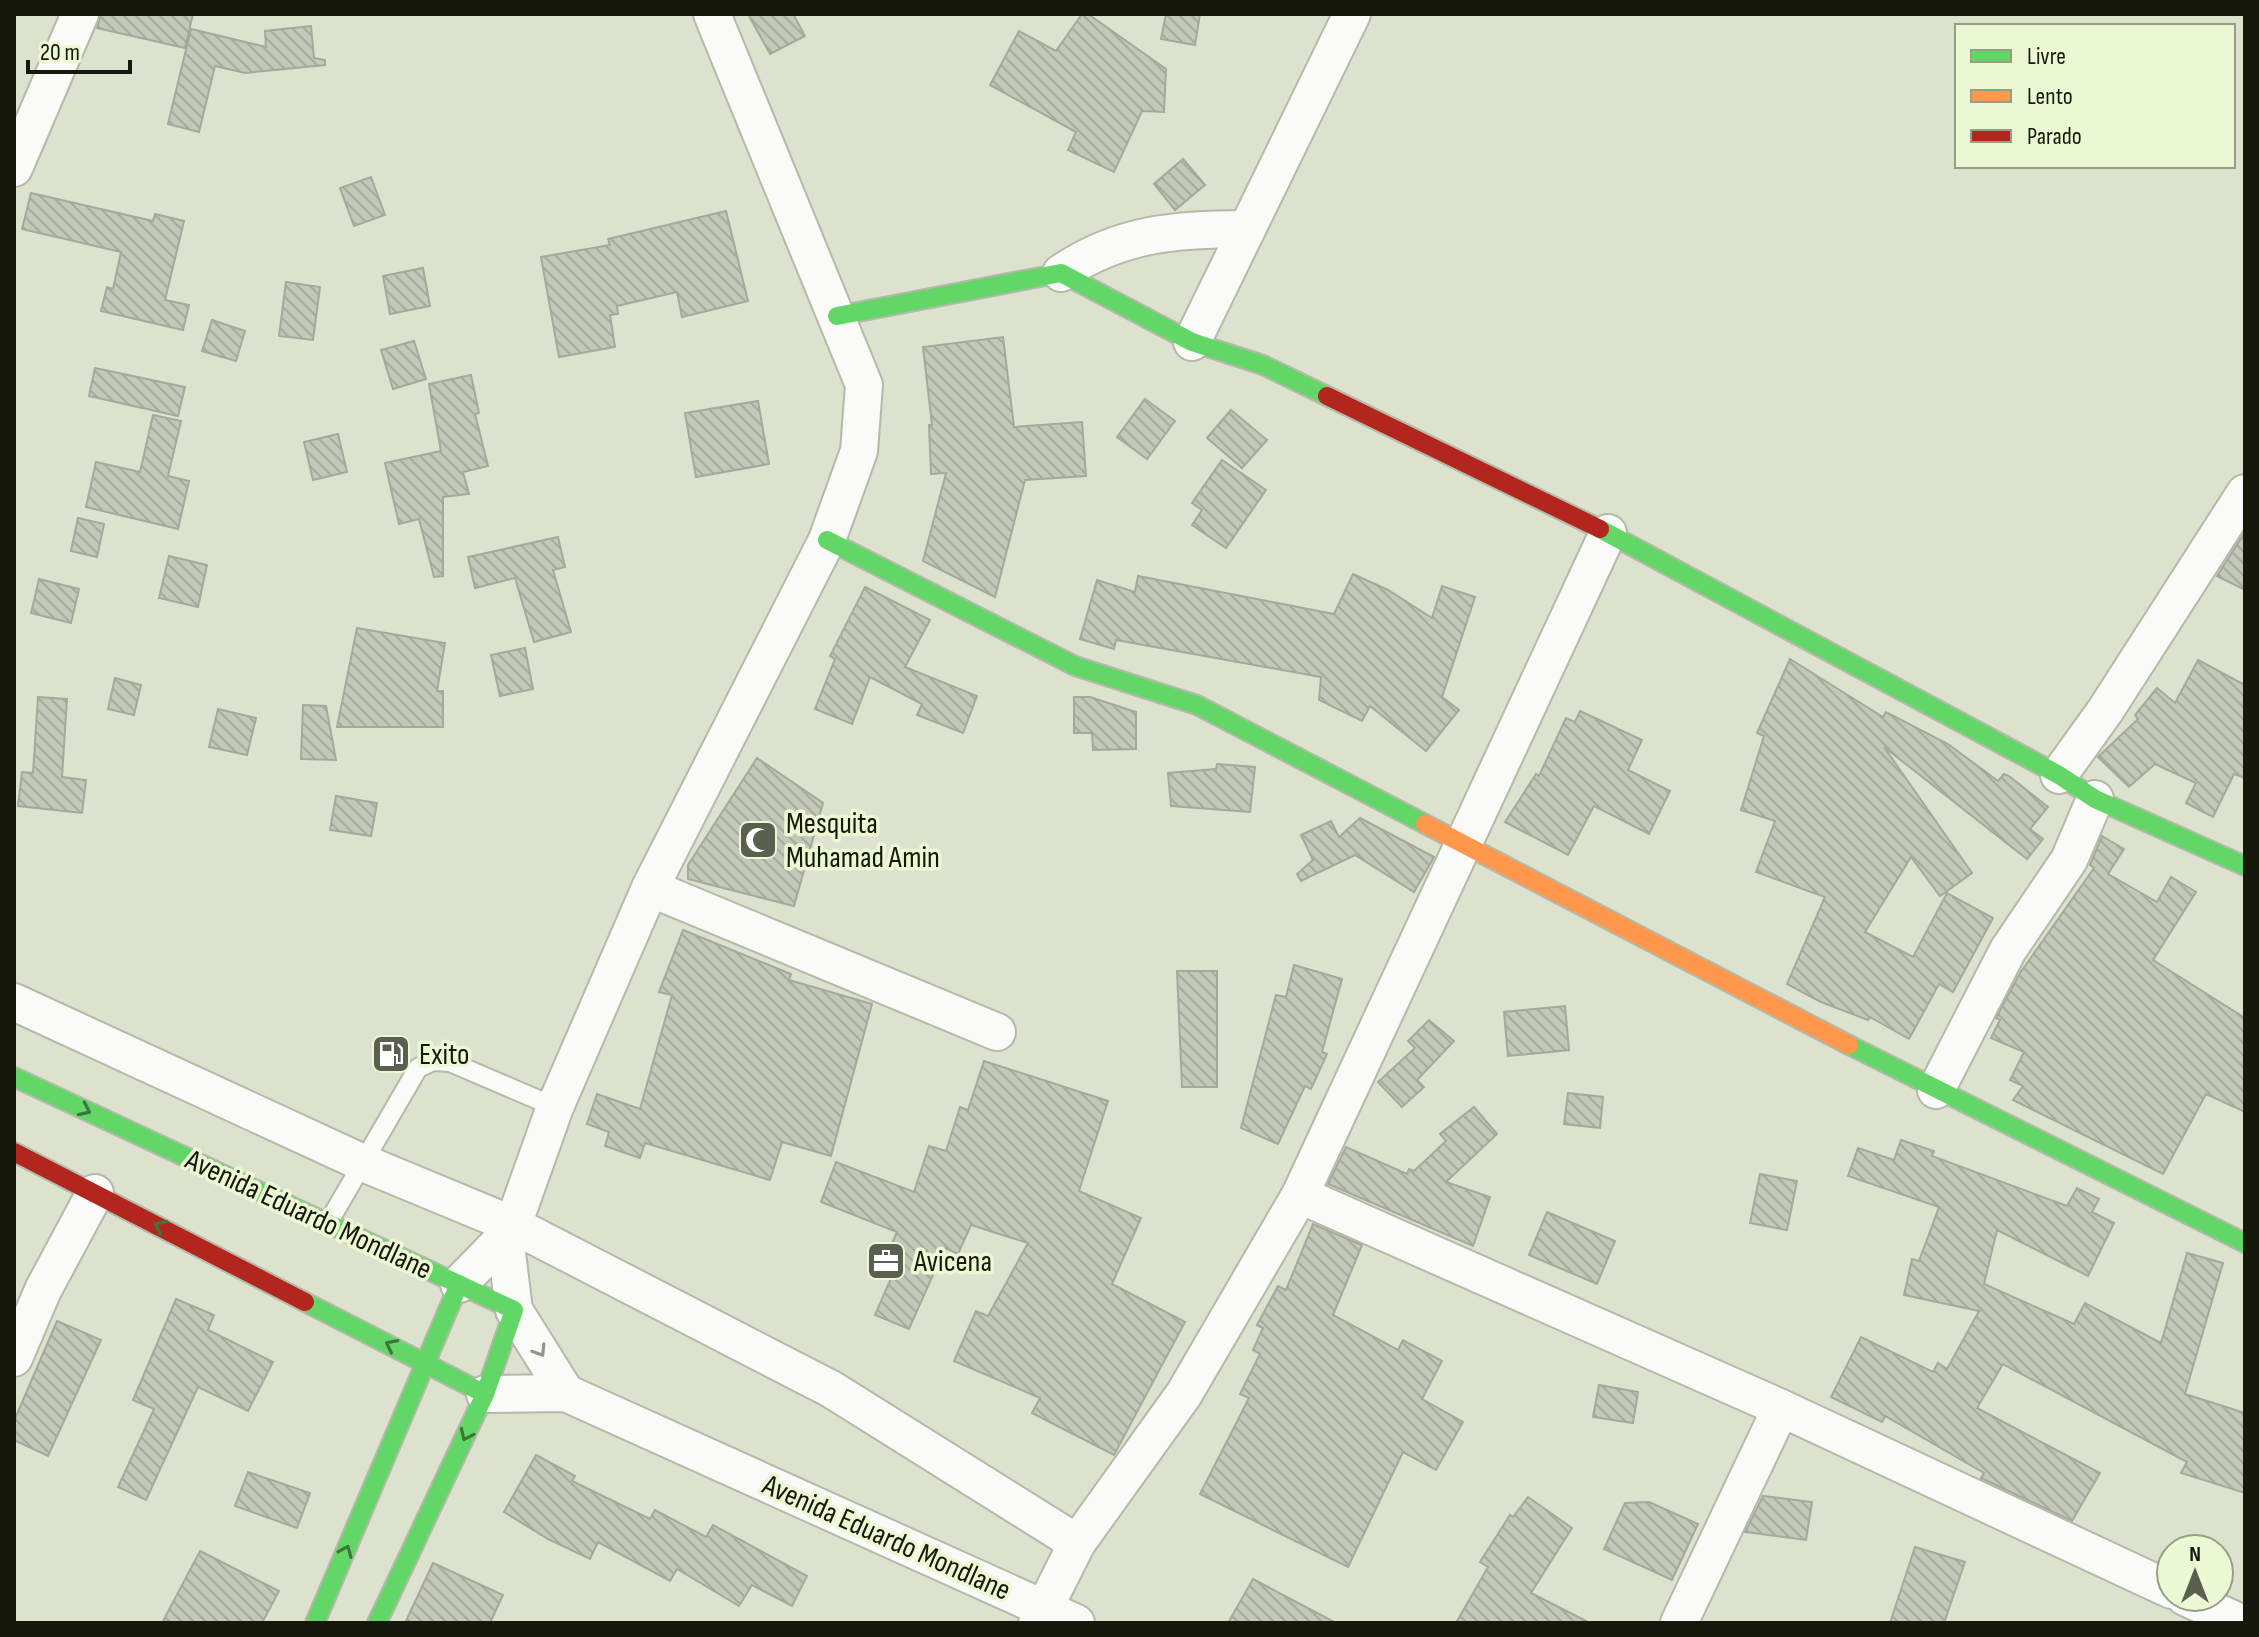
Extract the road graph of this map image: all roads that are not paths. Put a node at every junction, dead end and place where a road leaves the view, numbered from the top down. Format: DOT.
graph roads {
  1 [pos="80,14"];
  2 [pos="712,14"];
  3 [pos="1352,14"];
  4 [pos="14,168"];
  5 [pos="1247,229"];
  6 [pos="1061,273"];
  7 [pos="837,316"];
  8 [pos="1192,342"];
  9 [pos="2245,493"];
  10 [pos="1608,533"];
  11 [pos="827,540"];
  12 [pos="2059,775"];
  13 [pos="2095,799"];
  14 [pos="1464,843"];
  15 [pos="2245,866"];
  16 [pos="650,888"];
  17 [pos="14,1002"];
  18 [pos="997,1032"];
  19 [pos="14,1077"];
  20 [pos="1936,1090"];
  21 [pos="555,1107"];
  22 [pos="14,1152"];
  23 [pos="361,1162"];
  24 [pos="95,1193"];
  25 [pos="1300,1195"];
  26 [pos="328,1223"];
  27 [pos="509,1231"];
  28 [pos="2245,1243"];
  29 [pos="459,1284"];
  30 [pos="514,1310"];
  31 [pos="14,1358"];
  32 [pos="427,1363"];
  33 [pos="566,1393"];
  34 [pos="485,1394"];
  35 [pos="1781,1408"];
  36 [pos="1077,1543"];
  37 [pos="2155,1583"];
  38 [pos="1053,1618"];
  39 [pos="315,1623"];
  40 [pos="377,1623"];
  41 [pos="1679,1623"];
  1 -- 4 [label="street"];
  2 -- 7 [label="street"];
  3 -- 5 [label="street"];
  5 -- 6 [label="street"];
  5 -- 8 [label="street"];
  6 -- 7 [label="street"];
  6 -- 8 [label="street"];
  7 -- 11 [label="street"];
  8 -- 10 [label="street"];
  9 -- 12 [label="street"];
  10 -- 12 [label="street"];
  10 -- 14 [label="street"];
  11 -- 14 [label="street"];
  11 -- 16 [label="street"];
  12 -- 13 [label="street"];
  13 -- 15 [label="street"];
  13 -- 20 [label="street"];
  14 -- 20 [label="street"];
  14 -- 25 [label="street"];
  16 -- 18 [label="street"];
  16 -- 21 [label="street"];
  17 -- 23 [label="street"];
  19 -- 26 [label="street, Avenida Eduardo Mondlane, one-way"];
  20 -- 28 [label="street"];
  21 -- 23 [label="lane"];
  21 -- 27 [label="street"];
  22 -- 24 [label="street, Avenida Eduardo Mondlane"];
  23 -- 26 [label="lane"];
  23 -- 27 [label="street"];
  24 -- 31 [label="street"];
  32 -- 24 [label="street, Avenida Eduardo Mondlane, one-way"];
  25 -- 35 [label="street"];
  25 -- 36 [label="street"];
  26 -- 29 [label="street, Avenida Eduardo Mondlane"];
  27 -- 29 [label="street"];
  27 -- 30 [label="street"];
  27 -- 36 [label="street"];
  29 -- 30 [label="street, Avenida Eduardo Mondlane"];
  29 -- 32 [label="street"];
  30 -- 33 [label="street, one-way"];
  30 -- 34 [label="street"];
  32 -- 34 [label="street, Avenida Eduardo Mondlane"];
  39 -- 32 [label="street, one-way"];
  33 -- 34 [label="street, Avenida Eduardo Mondlane"];
  33 -- 38 [label="street, Avenida Eduardo Mondlane"];
  34 -- 40 [label="street, one-way"];
  35 -- 37 [label="street"];
  35 -- 41 [label="street"];
  36 -- 38 [label="street"];
}
